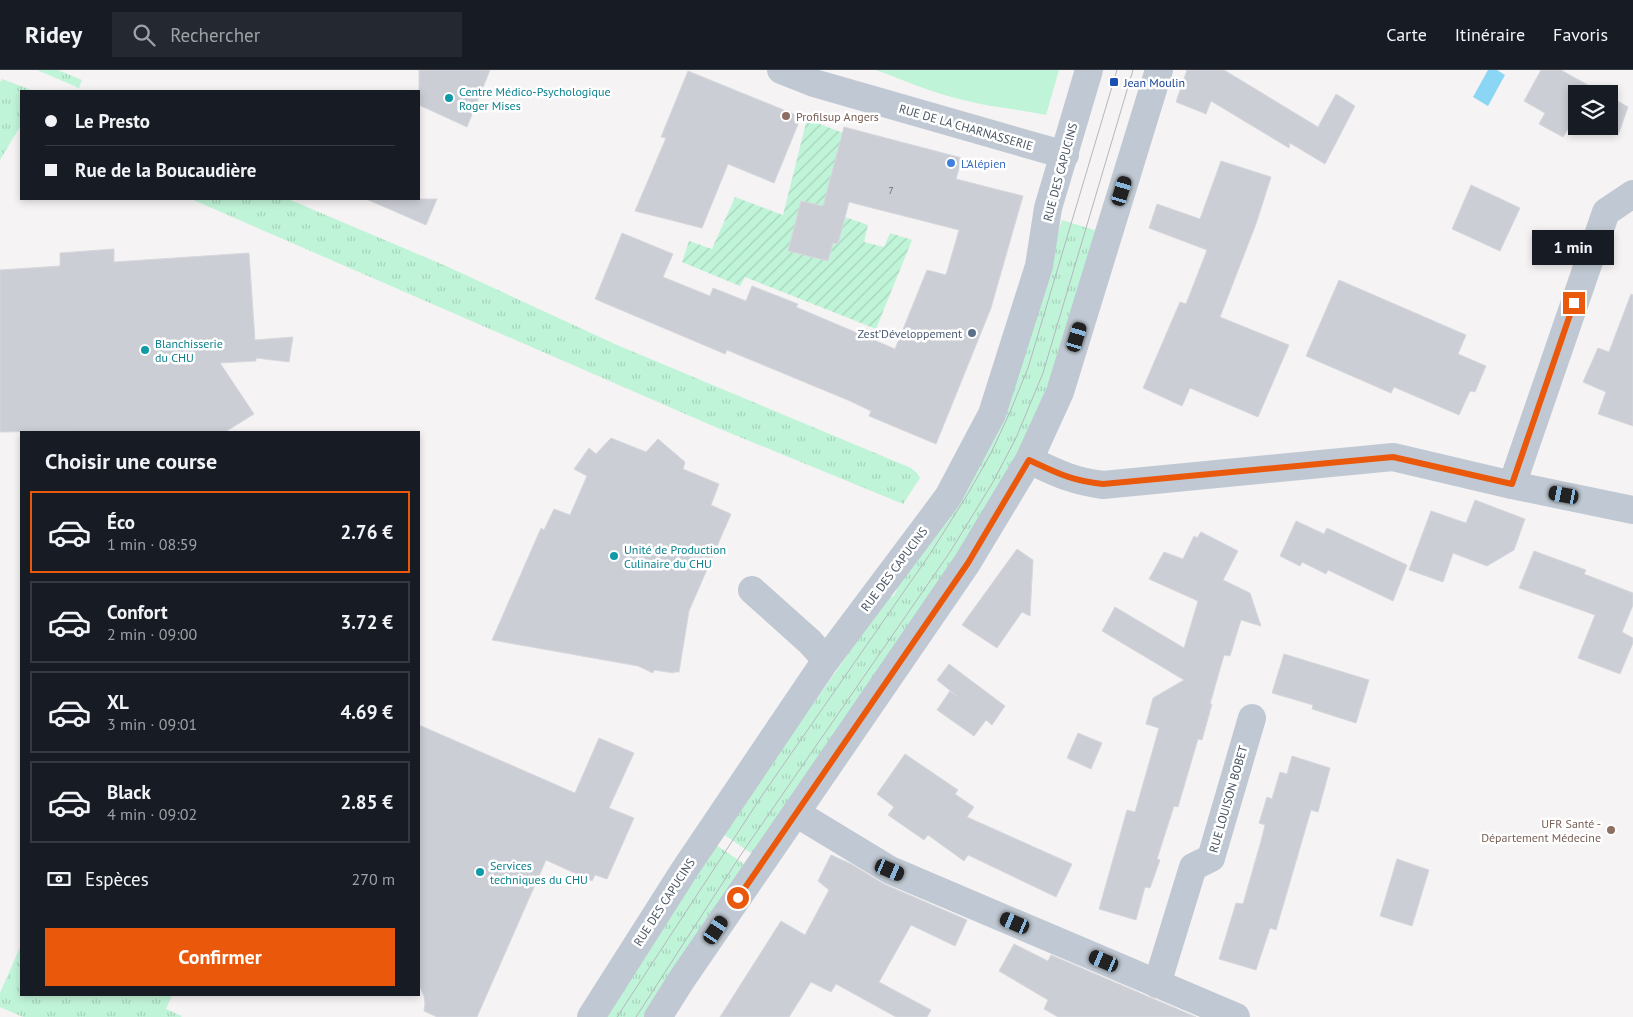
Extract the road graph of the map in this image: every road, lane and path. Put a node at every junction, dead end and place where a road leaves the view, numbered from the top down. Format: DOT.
graph roads {
  1 [pos="781,70"];
  2 [pos="1089,70"];
  3 [pos="1159,70"];
  4 [pos="1065,155"];
  5 [pos="1633,194"];
  6 [pos="1029,460"];
  7 [pos="1512,484"];
  8 [pos="1633,510"];
  9 [pos="752,590"];
  10 [pos="826,660"];
  11 [pos="1252,718"];
  12 [pos="796,814"];
  13 [pos="1157,984"];
  14 [pos="591,1017"];
  15 [pos="658,1017"];
  16 [pos="1236,1017"];
  1 -- 4 [label="street, RUE DE LA CHARNASSERIE"];
  2 -- 4 [label="street, RUE DES CAPUCINS"];
  3 -- 6 [label="street"];
  4 -- 10 [label="street, RUE DES CAPUCINS"];
  5 -- 7 [label="street"];
  6 -- 7 [label="street"];
  6 -- 12 [label="street"];
  7 -- 8 [label="street"];
  9 -- 10 [label="street"];
  10 -- 14 [label="street, RUE DES CAPUCINS"];
  11 -- 13 [label="street, RUE LOUISON BOBET"];
  12 -- 13 [label="street"];
  12 -- 15 [label="street"];
  13 -- 16 [label="street"];
}
